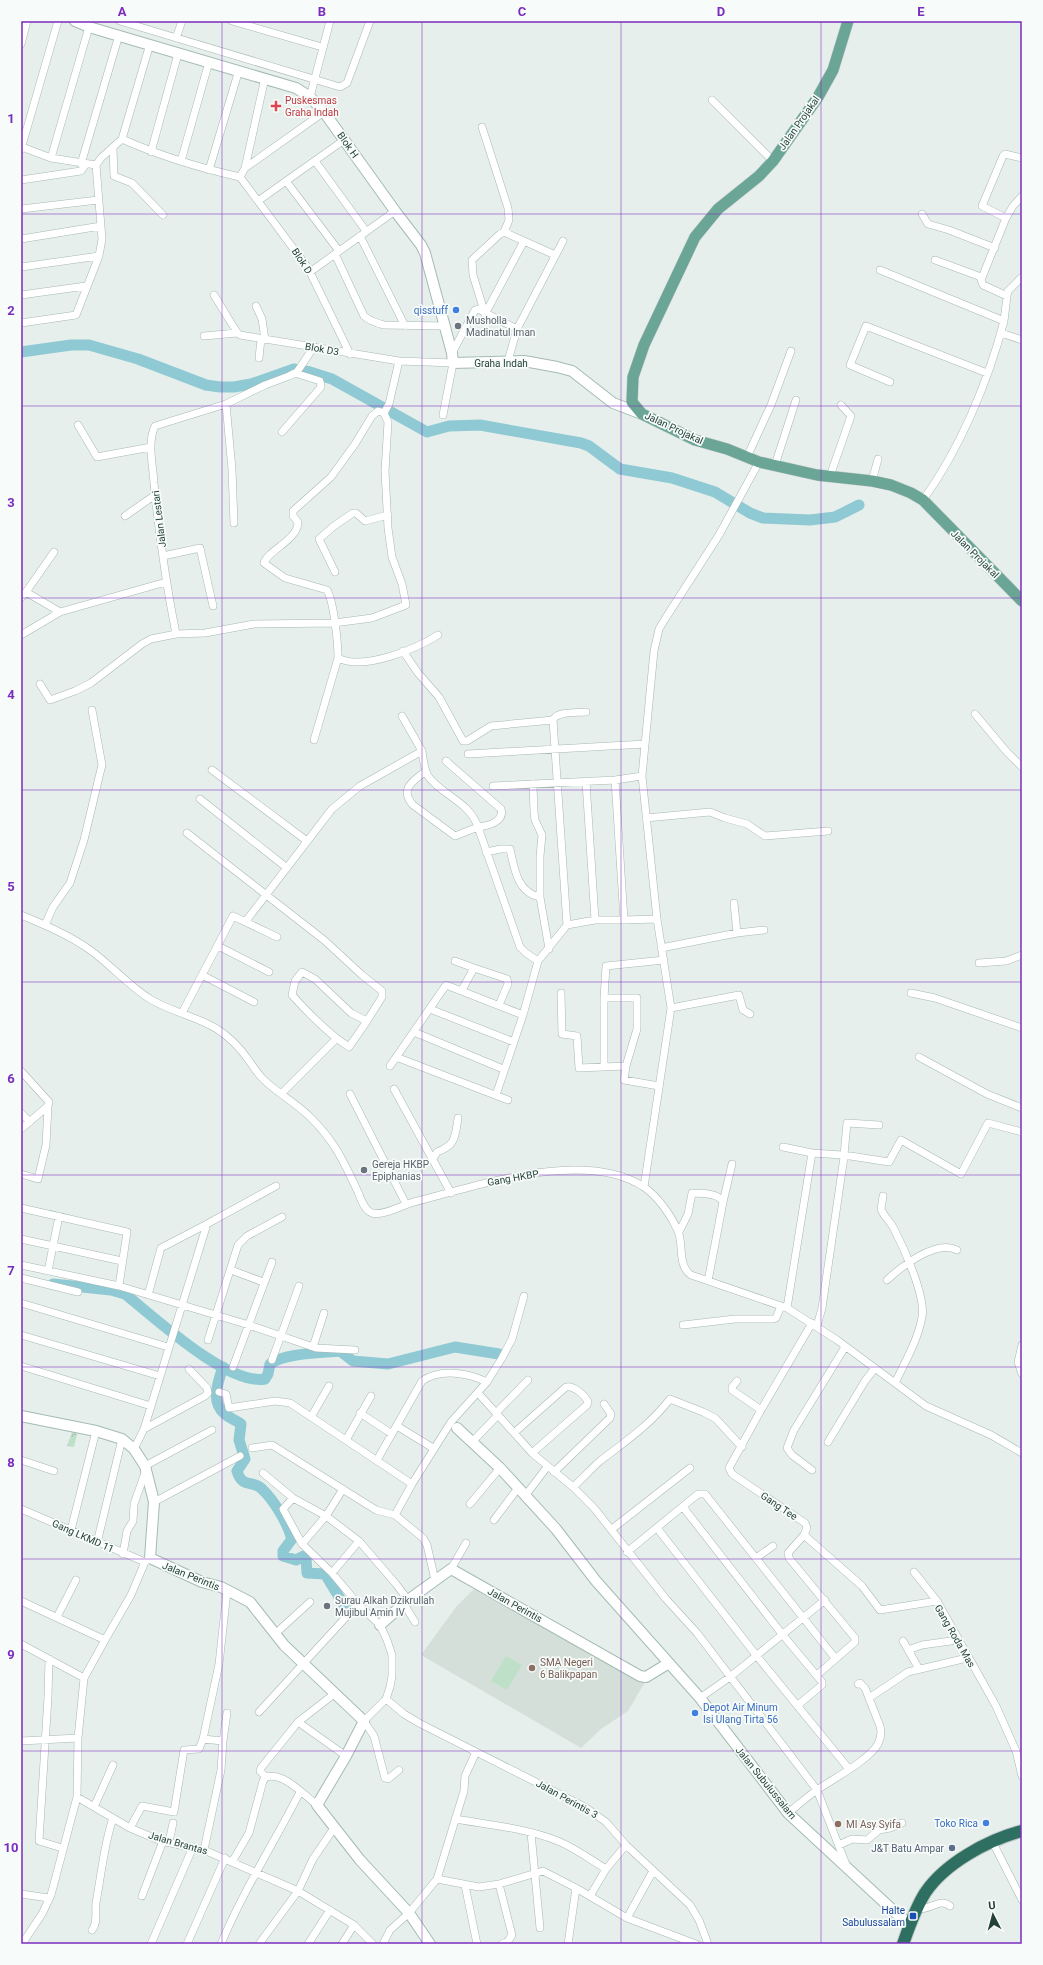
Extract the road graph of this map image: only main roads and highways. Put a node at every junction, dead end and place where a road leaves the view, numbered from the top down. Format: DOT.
graph roads {
  1 [pos="848,21"];
  2 [pos="1022,602"];
  3 [pos="1022,1831"];
  4 [pos="903,1944"];
  1 -- 2 [label="main road, Jalan Projakal"];
  3 -- 4 [label="highway"];
}
